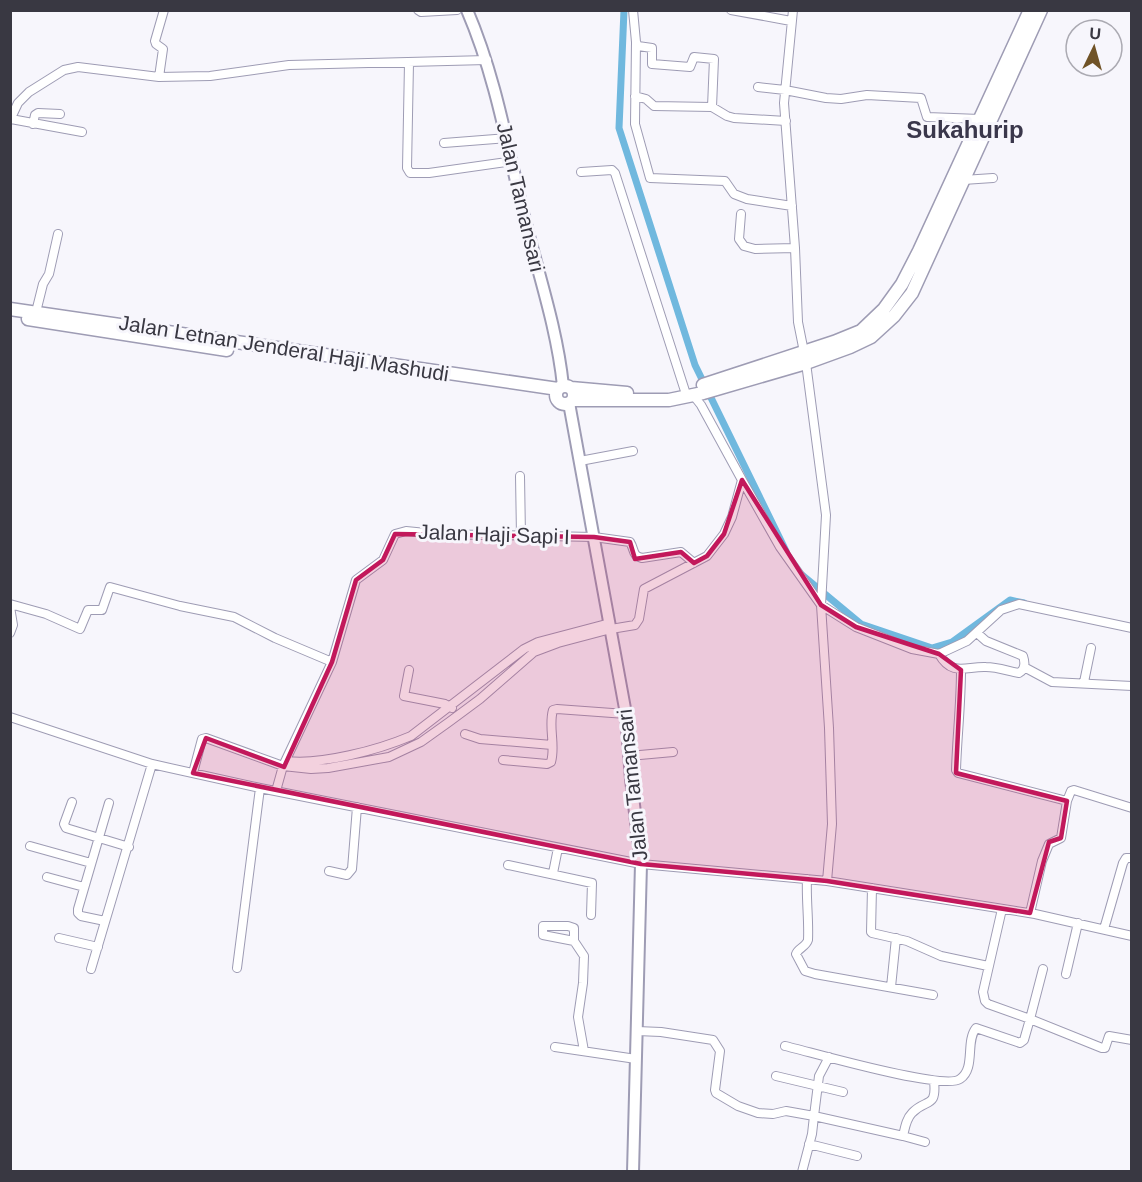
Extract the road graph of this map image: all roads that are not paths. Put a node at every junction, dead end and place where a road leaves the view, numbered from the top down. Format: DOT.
graph roads {
  1 [pos="164,10"];
  2 [pos="418,10"];
  3 [pos="457,10"];
  4 [pos="467,10"];
  5 [pos="633,10"];
  6 [pos="731,10"];
  7 [pos="793,10"];
  8 [pos="1030,10"];
  9 [pos="1041,10"];
  10 [pos="791,21"];
  11 [pos="636,42"];
  12 [pos="487,60"];
  13 [pos="409,63"];
  14 [pos="159,78"];
  15 [pos="758,87"];
  16 [pos="785,90"];
  17 [pos="635,96"];
  18 [pos="712,107"];
  19 [pos="986,113"];
  20 [pos="60,114"];
  21 [pos="11,119"];
  22 [pos="786,120"];
  23 [pos="33,124"];
  24 [pos="81,132"];
  25 [pos="508,138"];
  26 [pos="444,142"];
  27 [pos="513,161"];
  28 [pos="581,172"];
  29 [pos="993,178"];
  30 [pos="963,180"];
  31 [pos="792,206"];
  32 [pos="741,214"];
  33 [pos="933,232"];
  34 [pos="58,234"];
  35 [pos="795,248"];
  36 [pos="10,309"];
  37 [pos="36,312"];
  38 [pos="10,317"];
  39 [pos="194,340"];
  40 [pos="805,357"];
  41 [pos="691,392"];
  42 [pos="565,393"];
  43 [pos="633,451"];
  44 [pos="580,461"];
  45 [pos="520,476"];
  46 [pos="742,480"];
  47 [pos="521,536"];
  48 [pos="594,537"];
  49 [pos="694,563"];
  50 [pos="821,603"];
  51 [pos="10,605"];
  52 [pos="610,626"];
  53 [pos="1131,628"];
  54 [pos="10,633"];
  55 [pos="977,633"];
  56 [pos="1091,648"];
  57 [pos="939,654"];
  58 [pos="332,662"];
  59 [pos="1024,667"];
  60 [pos="409,670"];
  61 [pos="961,670"];
  62 [pos="1084,682"];
  63 [pos="1131,686"];
  64 [pos="451,706"];
  65 [pos="627,714"];
  66 [pos="10,717"];
  67 [pos="454,718"];
  68 [pos="465,734"];
  69 [pos="552,746"];
  70 [pos="673,752"];
  71 [pos="629,756"];
  72 [pos="504,760"];
  73 [pos="152,764"];
  74 [pos="285,764"];
  75 [pos="193,773"];
  76 [pos="260,788"];
  77 [pos="276,791"];
  78 [pos="1067,801"];
  79 [pos="72,802"];
  80 [pos="109,803"];
  81 [pos="357,807"];
  82 [pos="1131,808"];
  83 [pos="99,837"];
  84 [pos="30,846"];
  85 [pos="129,847"];
  86 [pos="558,848"];
  87 [pos="1131,858"];
  88 [pos="91,863"];
  89 [pos="641,864"];
  90 [pos="508,865"];
  91 [pos="329,871"];
  92 [pos="553,873"];
  93 [pos="47,877"];
  94 [pos="807,879"];
  95 [pos="827,881"];
  96 [pos="84,887"];
  97 [pos="873,888"];
  98 [pos="1002,909"];
  99 [pos="1030,913"];
  100 [pos="591,915"];
  101 [pos="105,921"];
  102 [pos="1078,923"];
  103 [pos="1104,928"];
  104 [pos="1131,936"];
  105 [pos="59,938"];
  106 [pos="896,938"];
  107 [pos="574,941"];
  108 [pos="98,947"];
  109 [pos="988,966"];
  110 [pos="237,968"];
  111 [pos="91,969"];
  112 [pos="1043,969"];
  113 [pos="1066,974"];
  114 [pos="891,987"];
  115 [pos="933,995"];
  116 [pos="1030,1019"];
  117 [pos="637,1031"];
  118 [pos="1131,1040"];
  119 [pos="785,1046"];
  120 [pos="555,1047"];
  121 [pos="584,1051"];
  122 [pos="829,1057"];
  123 [pos="636,1059"];
  124 [pos="776,1076"];
  125 [pos="934,1081"];
  126 [pos="817,1086"];
  127 [pos="843,1092"];
  128 [pos="814,1116"];
  129 [pos="903,1136"];
  130 [pos="925,1142"];
  131 [pos="809,1144"];
  132 [pos="857,1156"];
  133 [pos="633,1172"];
  134 [pos="802,1172"];
  1 -- 14 [label="street"];
  2 -- 3 [label="street"];
  4 -- 12 [label="main road, Jalan Tamansari"];
  5 -- 11 [label="street"];
  6 -- 10 [label="street"];
  7 -- 10 [label="street"];
  8 -- 19 [label="main road, Jalan Letnan Jenderal Haji Mashudi"];
  9 -- 19 [label="main road, Jalan Letnan Jenderal Haji Mashudi"];
  10 -- 16 [label="street"];
  11 -- 17 [label="street"];
  11 -- 18 [label="street"];
  12 -- 13 [label="street"];
  12 -- 25 [label="main road, Jalan Tamansari"];
  13 -- 14 [label="street"];
  13 -- 27 [label="street"];
  14 -- 21 [label="street"];
  15 -- 16 [label="street"];
  16 -- 19 [label="street"];
  16 -- 22 [label="street"];
  17 -- 18 [label="street"];
  17 -- 31 [label="street"];
  18 -- 22 [label="street"];
  19 -- 30 [label="main road, Jalan Letnan Jenderal Haji Mashudi"];
  19 -- 33 [label="main road, Jalan Letnan Jenderal Haji Mashudi"];
  20 -- 23 [label="street"];
  21 -- 23 [label="street"];
  22 -- 31 [label="street"];
  23 -- 24 [label="street"];
  25 -- 26 [label="street"];
  25 -- 27 [label="main road, Jalan Tamansari"];
  27 -- 42 [label="main road, Jalan Tamansari"];
  28 -- 41 [label="street"];
  29 -- 30 [label="street"];
  30 -- 33 [label="main road, Jalan Letnan Jenderal Haji Mashudi"];
  31 -- 35 [label="street"];
  32 -- 35 [label="street"];
  33 -- 40 [label="main road, Jalan Letnan Jenderal Haji Mashudi"];
  34 -- 37 [label="street"];
  35 -- 40 [label="street"];
  36 -- 37 [label="main road, Jalan Letnan Jenderal Haji Mashudi"];
  37 -- 39 [label="main road, Jalan Letnan Jenderal Haji Mashudi"];
  38 -- 39 [label="main road, Jalan Letnan Jenderal Haji Mashudi"];
  39 -- 42 [label="main road, Jalan Letnan Jenderal Haji Mashudi"];
  40 -- 41 [label="main road, Jalan Letnan Jenderal Haji Mashudi"];
  40 -- 50 [label="street"];
  41 -- 42 [label="main road, Jalan Letnan Jenderal Haji Mashudi"];
  41 -- 46 [label="street"];
  42 -- 44 [label="main road, Jalan Tamansari"];
  43 -- 44 [label="street"];
  44 -- 48 [label="main road, Jalan Tamansari"];
  45 -- 47 [label="street"];
  46 -- 49 [label="street"];
  46 -- 50 [label="street"];
  47 -- 48 [label="street, Jalan Haji Sapi I"];
  47 -- 58 [label="street, Jalan Haji Sapi I"];
  48 -- 49 [label="street, Jalan Haji Sapi I"];
  48 -- 52 [label="main road, Jalan Tamansari"];
  49 -- 52 [label="street"];
  50 -- 57 [label="street"];
  50 -- 95 [label="street"];
  51 -- 54 [label="street"];
  51 -- 58 [label="street"];
  52 -- 64 [label="street"];
  52 -- 65 [label="main road, Jalan Tamansari"];
  52 -- 67 [label="street"];
  53 -- 55 [label="street"];
  55 -- 57 [label="street"];
  55 -- 59 [label="street"];
  56 -- 62 [label="street"];
  57 -- 61 [label="street"];
  58 -- 74 [label="street, Jalan Haji Sapi I"];
  59 -- 61 [label="street"];
  59 -- 62 [label="street"];
  60 -- 64 [label="street"];
  61 -- 78 [label="street"];
  62 -- 63 [label="street"];
  64 -- 67 [label="street"];
  64 -- 74 [label="street"];
  65 -- 69 [label="street"];
  65 -- 71 [label="main road, Jalan Tamansari"];
  66 -- 73 [label="street"];
  67 -- 74 [label="street"];
  68 -- 69 [label="street"];
  69 -- 72 [label="street"];
  70 -- 71 [label="street"];
  71 -- 89 [label="main road, Jalan Tamansari"];
  73 -- 75 [label="street"];
  73 -- 85 [label="street"];
  74 -- 75 [label="street"];
  74 -- 77 [label="street, Jalan Haji Sapi I"];
  75 -- 76 [label="street"];
  76 -- 77 [label="street"];
  76 -- 110 [label="street"];
  77 -- 81 [label="street"];
  78 -- 82 [label="street"];
  78 -- 99 [label="street"];
  79 -- 83 [label="street"];
  80 -- 83 [label="street"];
  81 -- 86 [label="street"];
  81 -- 91 [label="street"];
  83 -- 85 [label="street"];
  83 -- 88 [label="street"];
  84 -- 88 [label="street"];
  85 -- 101 [label="street"];
  86 -- 89 [label="street"];
  86 -- 92 [label="street"];
  87 -- 103 [label="street"];
  88 -- 96 [label="street"];
  89 -- 94 [label="street"];
  89 -- 117 [label="main road, Jalan Tamansari"];
  90 -- 92 [label="street"];
  92 -- 100 [label="street"];
  93 -- 96 [label="street"];
  94 -- 95 [label="street"];
  94 -- 114 [label="street"];
  95 -- 97 [label="street"];
  96 -- 101 [label="street"];
  97 -- 98 [label="street"];
  97 -- 106 [label="street"];
  98 -- 99 [label="street"];
  98 -- 109 [label="street"];
  99 -- 102 [label="street"];
  101 -- 108 [label="street"];
  102 -- 103 [label="street"];
  102 -- 113 [label="street"];
  103 -- 104 [label="street"];
  105 -- 108 [label="street"];
  106 -- 109 [label="street"];
  106 -- 114 [label="street"];
  107 -- 121 [label="street"];
  108 -- 111 [label="street"];
  109 -- 116 [label="street"];
  112 -- 116 [label="street"];
  114 -- 115 [label="street"];
  116 -- 118 [label="street"];
  116 -- 125 [label="street"];
  117 -- 123 [label="main road, Jalan Tamansari"];
  117 -- 128 [label="street"];
  119 -- 122 [label="street"];
  120 -- 121 [label="street"];
  121 -- 123 [label="street"];
  122 -- 125 [label="street"];
  122 -- 126 [label="street"];
  123 -- 133 [label="main road, Jalan Tamansari"];
  124 -- 126 [label="street"];
  125 -- 129 [label="street"];
  126 -- 127 [label="street"];
  126 -- 128 [label="street"];
  128 -- 129 [label="street"];
  128 -- 131 [label="street"];
  129 -- 130 [label="street"];
  131 -- 132 [label="street"];
  131 -- 134 [label="street"];
}
